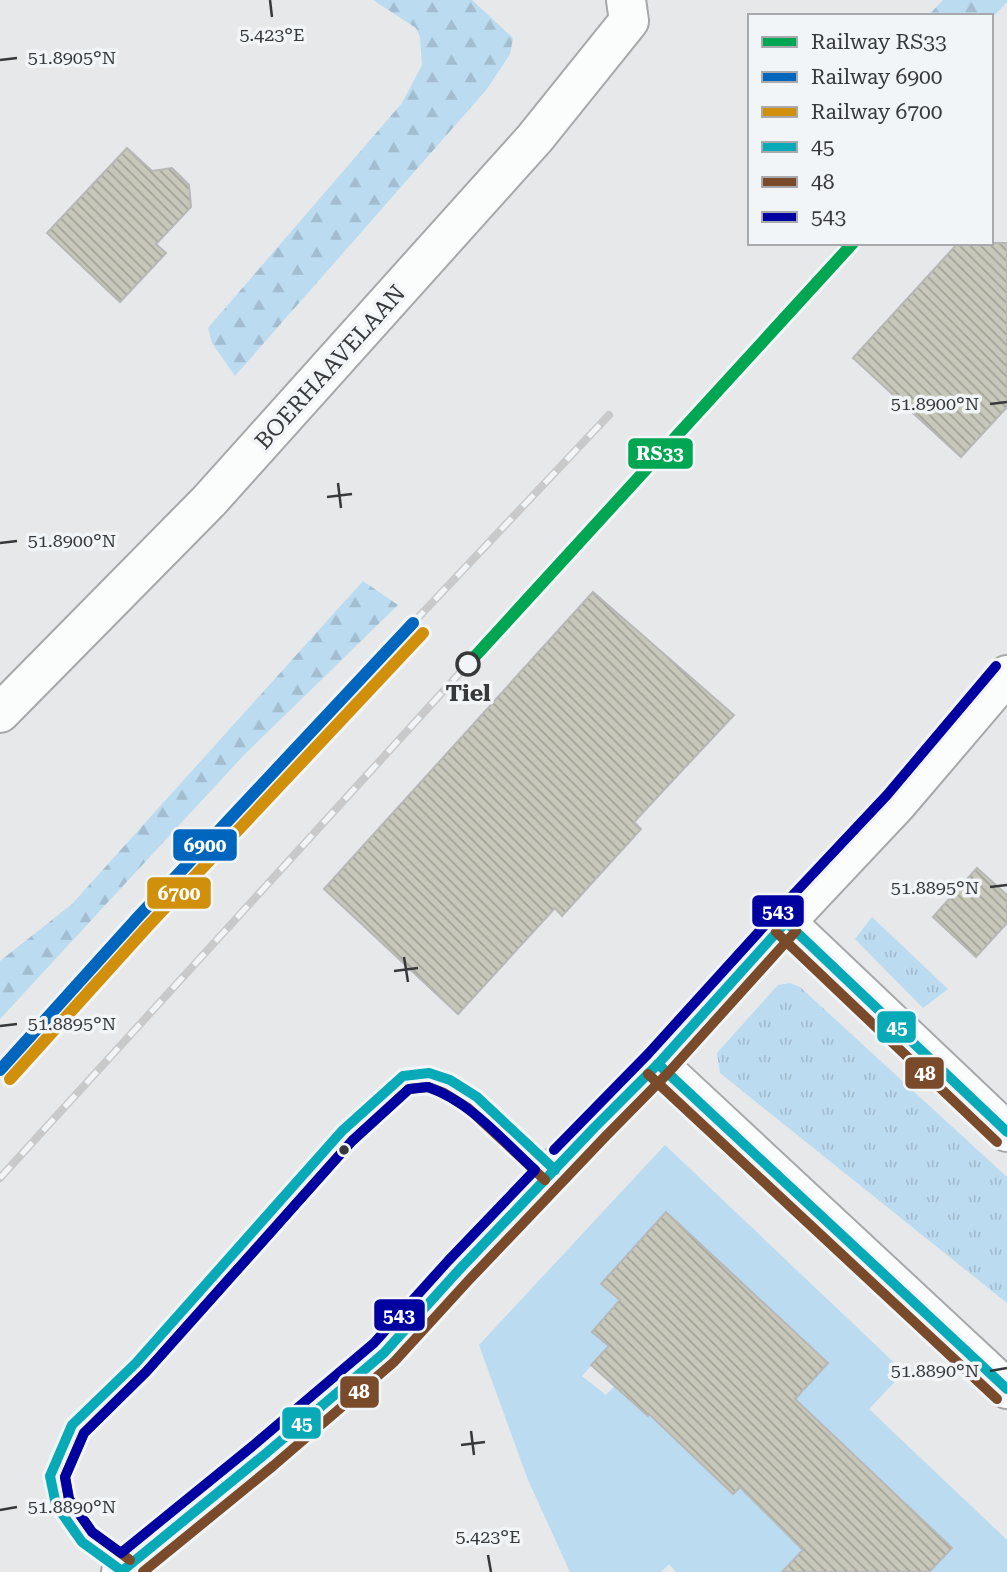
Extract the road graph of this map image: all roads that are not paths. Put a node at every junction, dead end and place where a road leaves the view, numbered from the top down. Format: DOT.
graph roads {
  1 [pos="626,0"];
  2 [pos="1007,675"];
  3 [pos="0,713"];
  4 [pos="786,922"];
  5 [pos="658,1063"];
  6 [pos="1007,1132"];
  7 [pos="1007,1389"];
  8 [pos="121,1572"];
  1 -- 3 [label="street, BOERHAAVELAAN"];
  2 -- 4 [label="street"];
  4 -- 5 [label="street"];
  4 -- 6 [label="street"];
  5 -- 7 [label="street"];
  5 -- 8 [label="street"];
}
